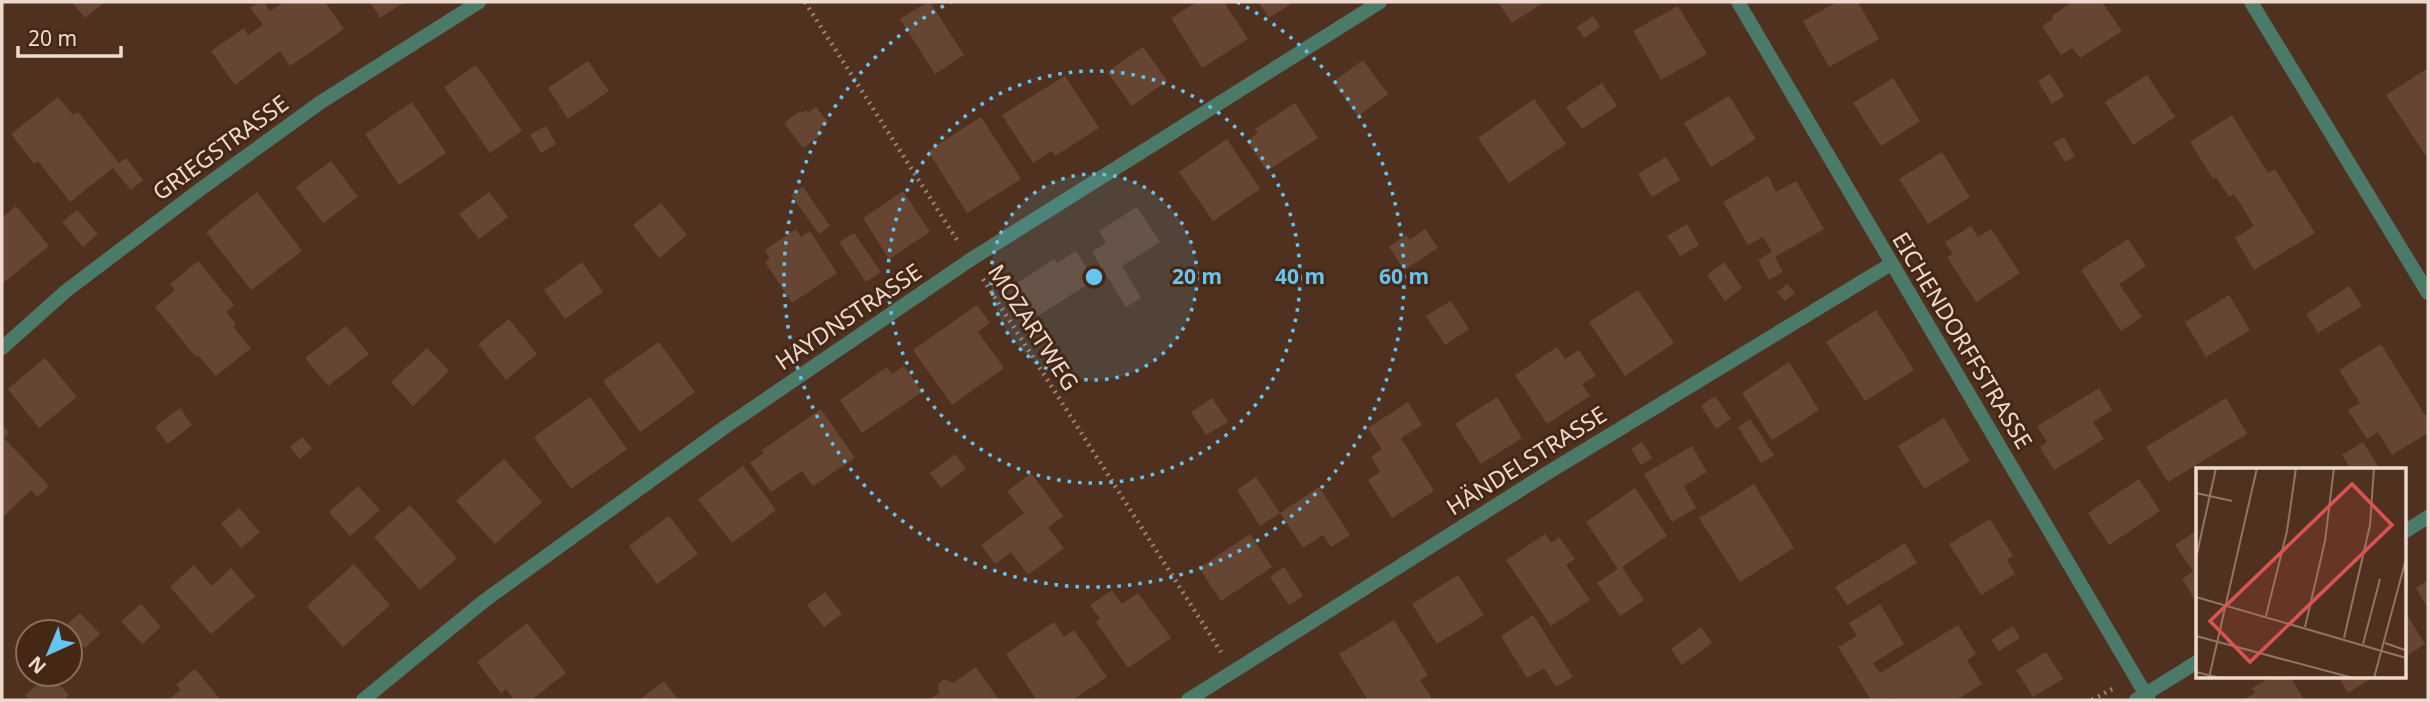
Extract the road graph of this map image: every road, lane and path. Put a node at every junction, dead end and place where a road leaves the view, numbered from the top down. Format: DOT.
graph roads {
  1 [pos="479,2"];
  2 [pos="805,2"];
  3 [pos="1380,2"];
  4 [pos="1738,2"];
  5 [pos="2250,2"];
  6 [pos="970,260"];
  7 [pos="1891,264"];
  8 [pos="2428,293"];
  9 [pos="2,348"];
  10 [pos="2428,517"];
  11 [pos="2406,531"];
  12 [pos="2196,663"];
  13 [pos="1233,671"];
  14 [pos="2144,698"];
  15 [pos="363,700"];
  16 [pos="1188,700"];
  1 -- 9 [label="street, GRIEGSTRASSE"];
  2 -- 6 [label="path, MOZARTWEG"];
  3 -- 6 [label="street, HAYDNSTRASSE"];
  4 -- 7 [label="street, EICHENDORFFSTRASSE"];
  5 -- 8 [label="street"];
  6 -- 13 [label="path, MOZARTWEG"];
  6 -- 15 [label="street, HAYDNSTRASSE"];
  7 -- 13 [label="street, HÄNDELSTRASSE"];
  7 -- 14 [label="street, EICHENDORFFSTRASSE"];
  10 -- 11 [label="street"];
  12 -- 14 [label="street"];
  13 -- 16 [label="street, HÄNDELSTRASSE"];
}
